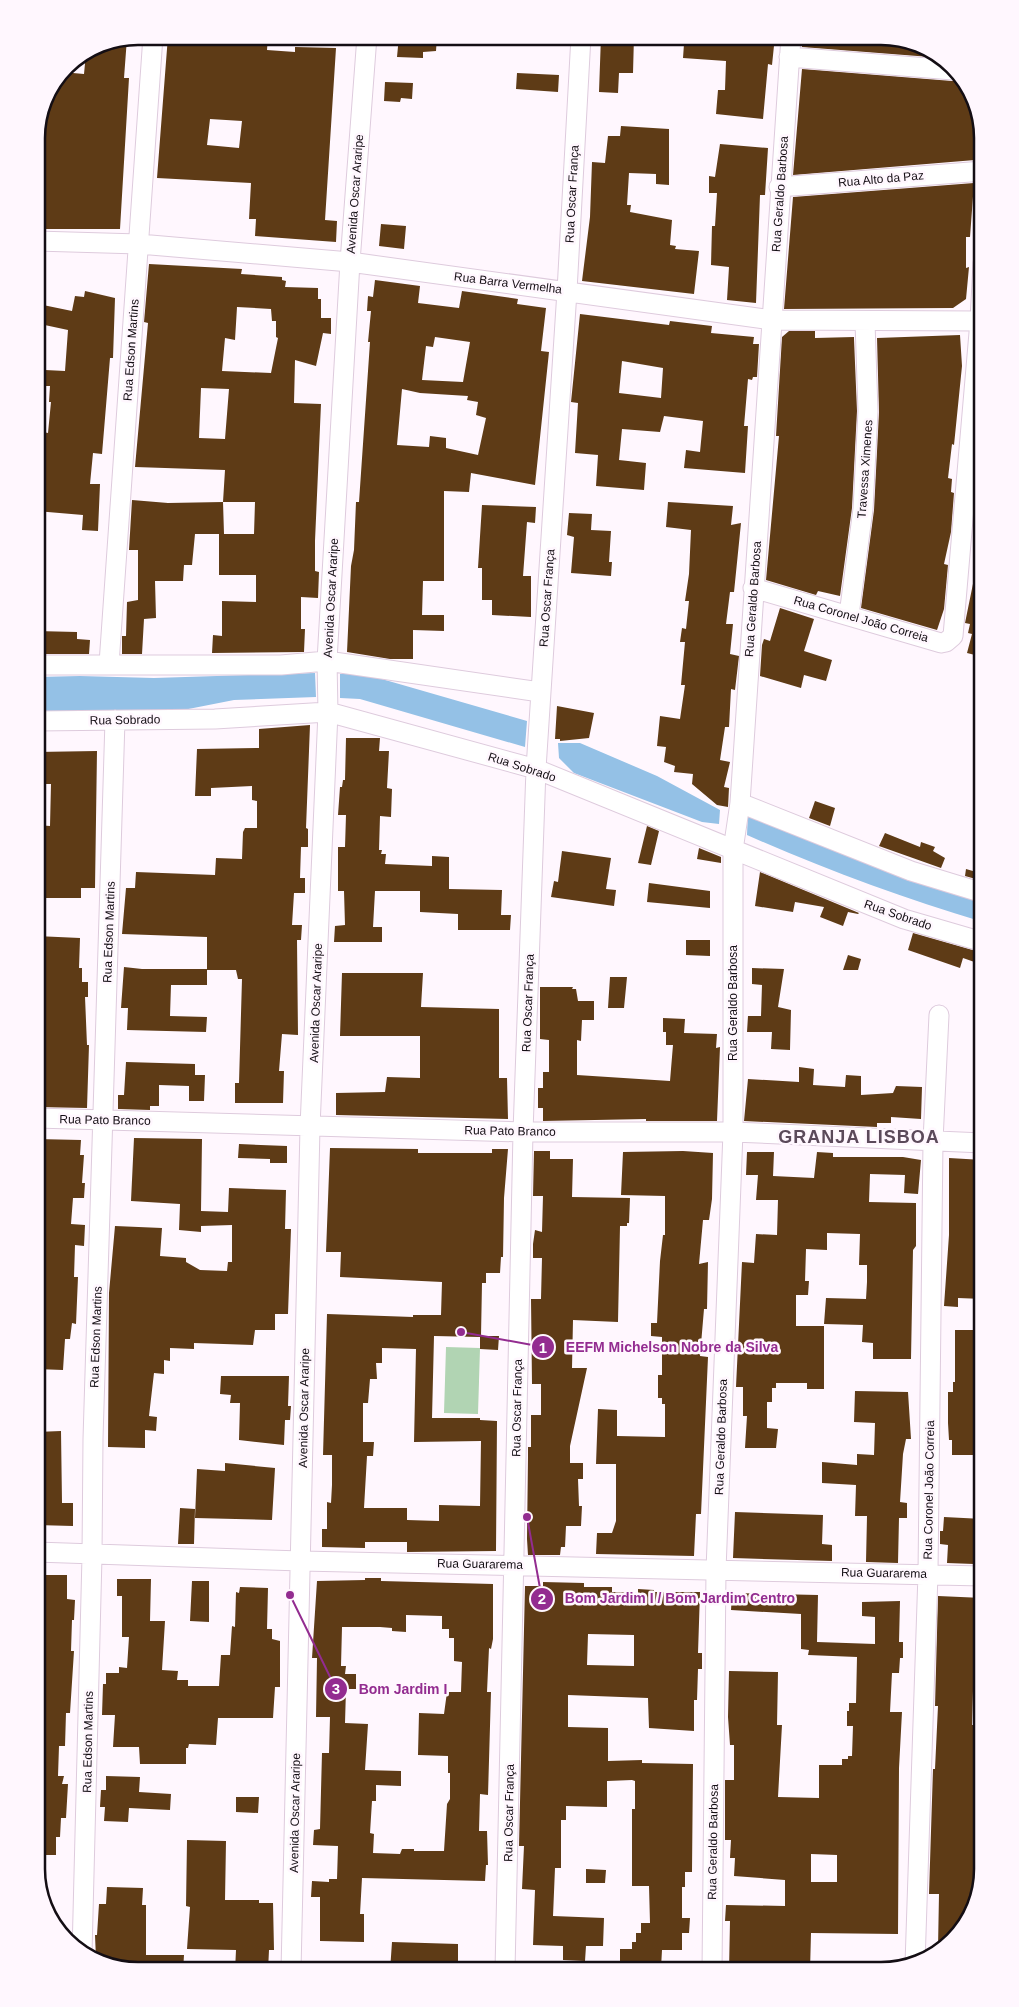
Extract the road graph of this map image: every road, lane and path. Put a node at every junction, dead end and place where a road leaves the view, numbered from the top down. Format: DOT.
graph roads {
  1 [pos="152,45"];
  2 [pos="366,45"];
  3 [pos="580,45"];
  4 [pos="790,45"];
  5 [pos="789,57"];
  6 [pos="944,69"];
  7 [pos="974,172"];
  8 [pos="779,187"];
  9 [pos="45,241"];
  10 [pos="139,244"];
  11 [pos="350,262"];
  12 [pos="567,291"];
  13 [pos="772,320"];
  14 [pos="974,321"];
  15 [pos="865,322"];
  16 [pos="974,391"];
  17 [pos="754,588"];
  18 [pos="849,614"];
  19 [pos="327,661"];
  20 [pos="109,664"];
  21 [pos="45,665"];
  22 [pos="540,692"];
  23 [pos="328,712"];
  24 [pos="115,720"];
  25 [pos="45,721"];
  26 [pos="536,769"];
  27 [pos="740,803"];
  28 [pos="734,850"];
  29 [pos="974,890"];
  30 [pos="974,939"];
  31 [pos="939,1015"];
  32 [pos="45,1118"];
  33 [pos="104,1118"];
  34 [pos="310,1127"];
  35 [pos="524,1132"];
  36 [pos="732,1132"];
  37 [pos="934,1141"];
  38 [pos="974,1143"];
  39 [pos="45,1553"];
  40 [pos="92,1556"];
  41 [pos="301,1561"];
  42 [pos="514,1565"];
  43 [pos="716,1570"];
  44 [pos="928,1573"];
  45 [pos="974,1576"];
  46 [pos="82,1943"];
  47 [pos="915,1956"];
  48 [pos="291,1962"];
  49 [pos="505,1962"];
  50 [pos="712,1962"];
  1 -- 10 [label="street, Rua Edson Martins"];
  2 -- 11 [label="street, Avenida Oscar Araripe"];
  3 -- 12 [label="street, Rua Oscar França"];
  4 -- 5 [label="street, Rua Geraldo Barbosa"];
  5 -- 6 [label="street"];
  5 -- 8 [label="street, Rua Geraldo Barbosa"];
  7 -- 8 [label="street, Rua Alto da Paz"];
  8 -- 13 [label="street, Rua Geraldo Barbosa"];
  9 -- 10 [label="street, Rua Barra Vermelha"];
  10 -- 11 [label="street, Rua Barra Vermelha"];
  10 -- 20 [label="street, Rua Edson Martins"];
  11 -- 12 [label="street, Rua Barra Vermelha"];
  11 -- 19 [label="street, Avenida Oscar Araripe"];
  12 -- 13 [label="street, Rua Barra Vermelha"];
  12 -- 22 [label="street, Rua Oscar França"];
  13 -- 15 [label="street, Rua Barra Vermelha"];
  13 -- 17 [label="street, Rua Geraldo Barbosa"];
  14 -- 15 [label="street, Rua Barra Vermelha"];
  15 -- 18 [label="street, Travessa Ximenes"];
  16 -- 18 [label="street, Rua Coronel João Correia"];
  17 -- 18 [label="street, Rua Coronel João Correia"];
  17 -- 27 [label="street, Rua Geraldo Barbosa"];
  19 -- 20 [label="street"];
  19 -- 22 [label="street"];
  19 -- 23 [label="street, Avenida Oscar Araripe"];
  20 -- 21 [label="street"];
  22 -- 26 [label="street, Rua Oscar França"];
  23 -- 24 [label="street, Rua Sobrado"];
  23 -- 26 [label="street, Rua Sobrado"];
  23 -- 34 [label="street, Avenida Oscar Araripe"];
  24 -- 25 [label="street, Rua Sobrado"];
  24 -- 33 [label="street, Rua Edson Martins"];
  26 -- 28 [label="street, Rua Sobrado"];
  26 -- 35 [label="street, Rua Oscar França"];
  27 -- 28 [label="street, Rua Geraldo Barbosa"];
  27 -- 29 [label="street"];
  28 -- 30 [label="street, Rua Sobrado"];
  28 -- 36 [label="street, Rua Geraldo Barbosa"];
  31 -- 37 [label="street, Rua Coronel João Correia"];
  32 -- 33 [label="street, Rua Pato Branco"];
  33 -- 34 [label="street, Rua Pato Branco"];
  33 -- 40 [label="street, Rua Edson Martins"];
  34 -- 35 [label="street, Rua Pato Branco"];
  34 -- 41 [label="street, Avenida Oscar Araripe"];
  35 -- 36 [label="street, Rua Pato Branco"];
  35 -- 42 [label="street, Rua Oscar França"];
  36 -- 37 [label="street, Rua Pato Branco"];
  36 -- 43 [label="street, Rua Geraldo Barbosa"];
  37 -- 38 [label="street, Rua Pato Branco"];
  37 -- 44 [label="street, Rua Coronel João Correia"];
  39 -- 40 [label="street, Rua Guararema"];
  40 -- 41 [label="street, Rua Guararema"];
  40 -- 46 [label="street, Rua Edson Martins"];
  41 -- 42 [label="street, Rua Guararema"];
  41 -- 48 [label="street, Avenida Oscar Araripe"];
  42 -- 43 [label="street, Rua Guararema"];
  42 -- 49 [label="street, Rua Oscar França"];
  43 -- 44 [label="street, Rua Guararema"];
  43 -- 50 [label="street, Rua Geraldo Barbosa"];
  44 -- 45 [label="street, Rua Guararema"];
  44 -- 47 [label="street, Rua Coronel João Correia"];
}
